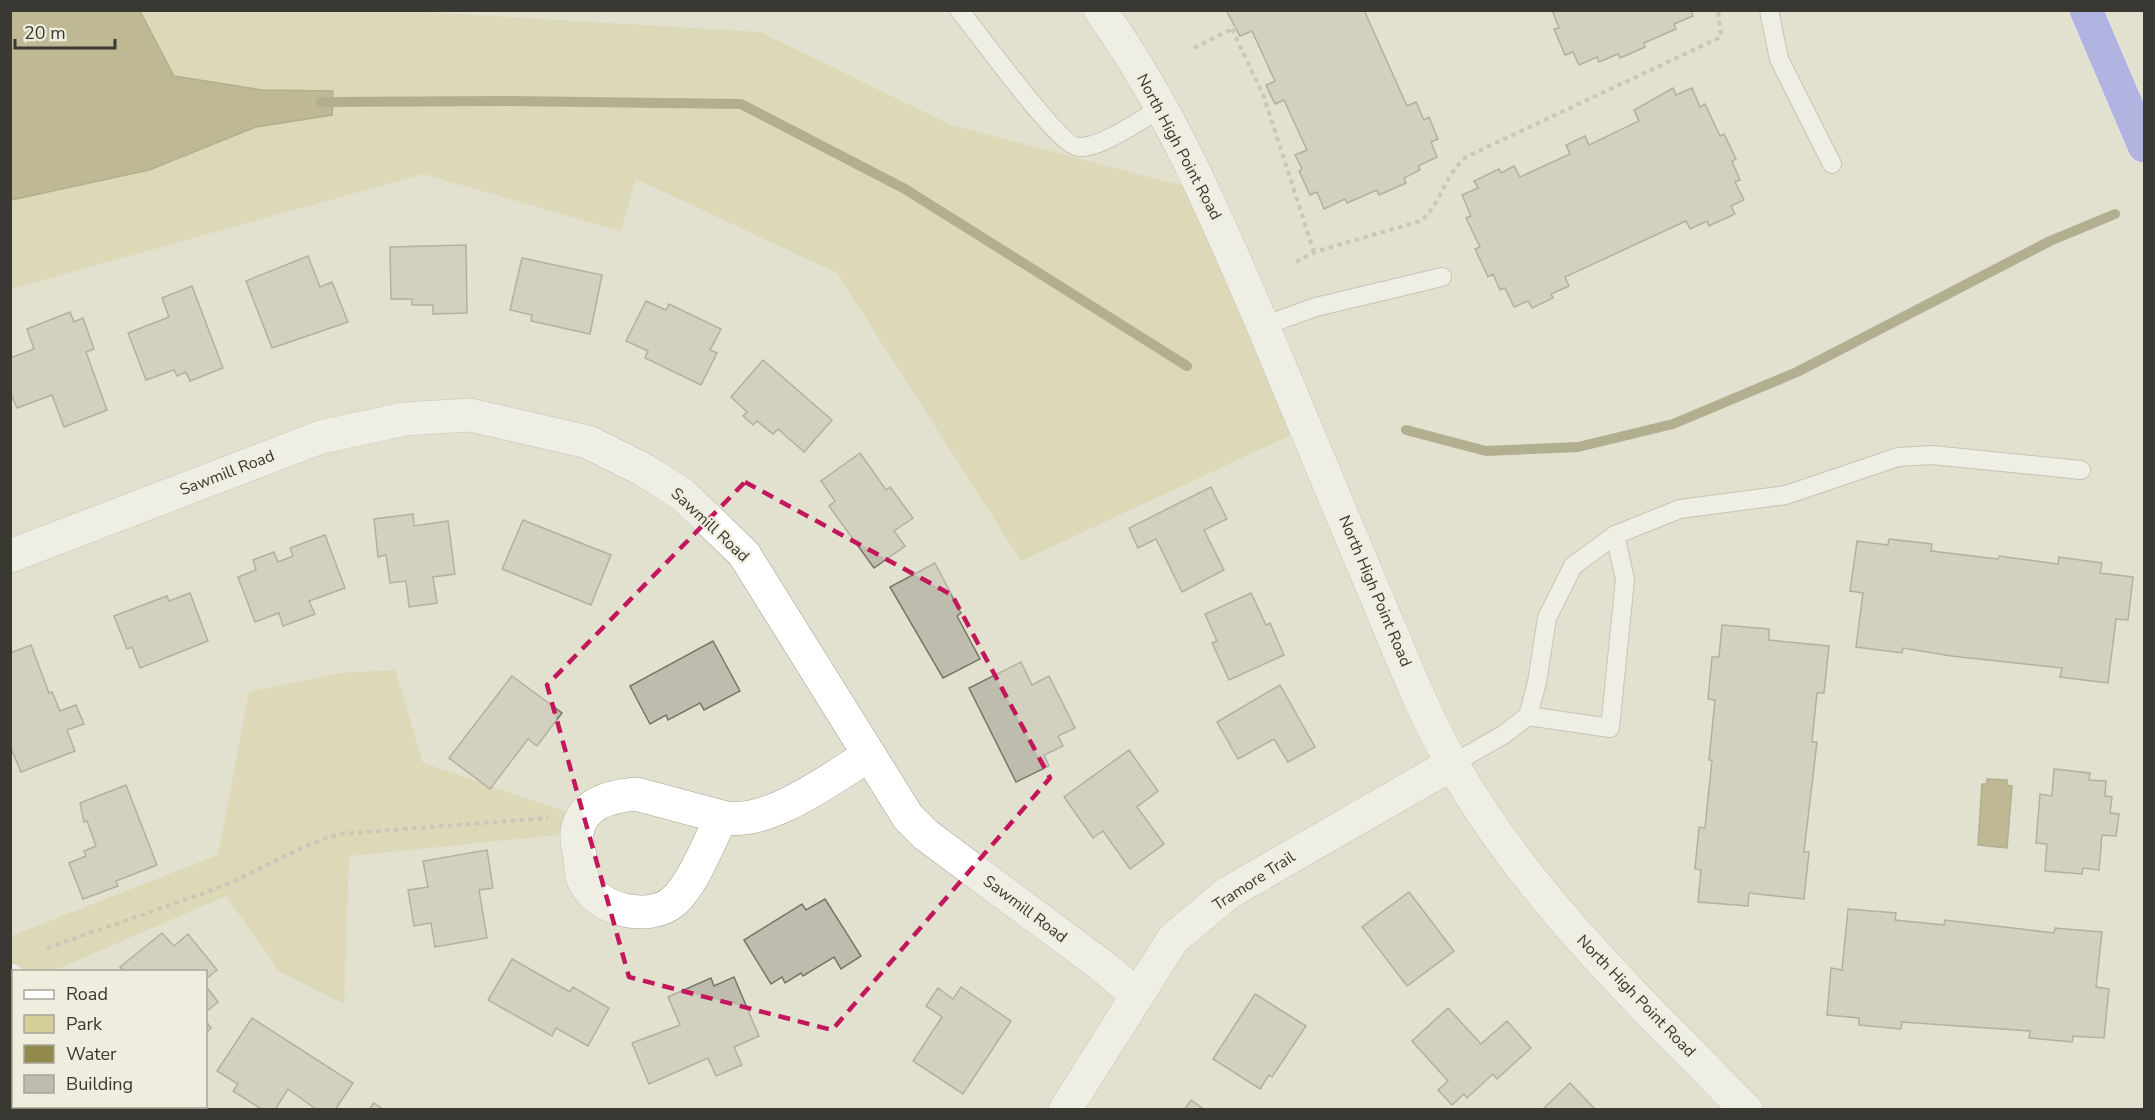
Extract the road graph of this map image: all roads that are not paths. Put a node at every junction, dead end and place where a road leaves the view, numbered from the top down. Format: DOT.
graph roads {
  1 [pos="959,10"];
  2 [pos="1100,10"];
  3 [pos="1769,10"];
  4 [pos="2086,10"];
  5 [pos="1162,108"];
  6 [pos="2145,146"];
  7 [pos="1832,164"];
  8 [pos="1442,277"];
  9 [pos="1263,326"];
  10 [pos="2081,470"];
  11 [pos="1615,535"];
  12 [pos="10,556"];
  13 [pos="1528,716"];
  14 [pos="869,755"];
  15 [pos="1452,764"];
  16 [pos="722,817"];
  17 [pos="1137,995"];
  18 [pos="1065,1110"];
  19 [pos="1746,1110"];
  1 -- 5 [label="lane"];
  2 -- 5 [label="street, North High Point Road"];
  3 -- 7 [label="lane"];
  4 -- 6 [label="highway"];
  5 -- 9 [label="street, North High Point Road"];
  8 -- 9 [label="lane"];
  9 -- 15 [label="street, North High Point Road"];
  10 -- 11 [label="lane"];
  11 -- 13 [label="lane"];
  11 -- 13 [label="lane"];
  12 -- 14 [label="street, Sawmill Road"];
  13 -- 15 [label="lane"];
  14 -- 16 [label="street"];
  14 -- 17 [label="street, Sawmill Road"];
  15 -- 17 [label="street, Tramore Trail"];
  15 -- 19 [label="street, North High Point Road"];
  16 -- 16 [label="street"];
  17 -- 18 [label="street, Tramore Trail"];
}
